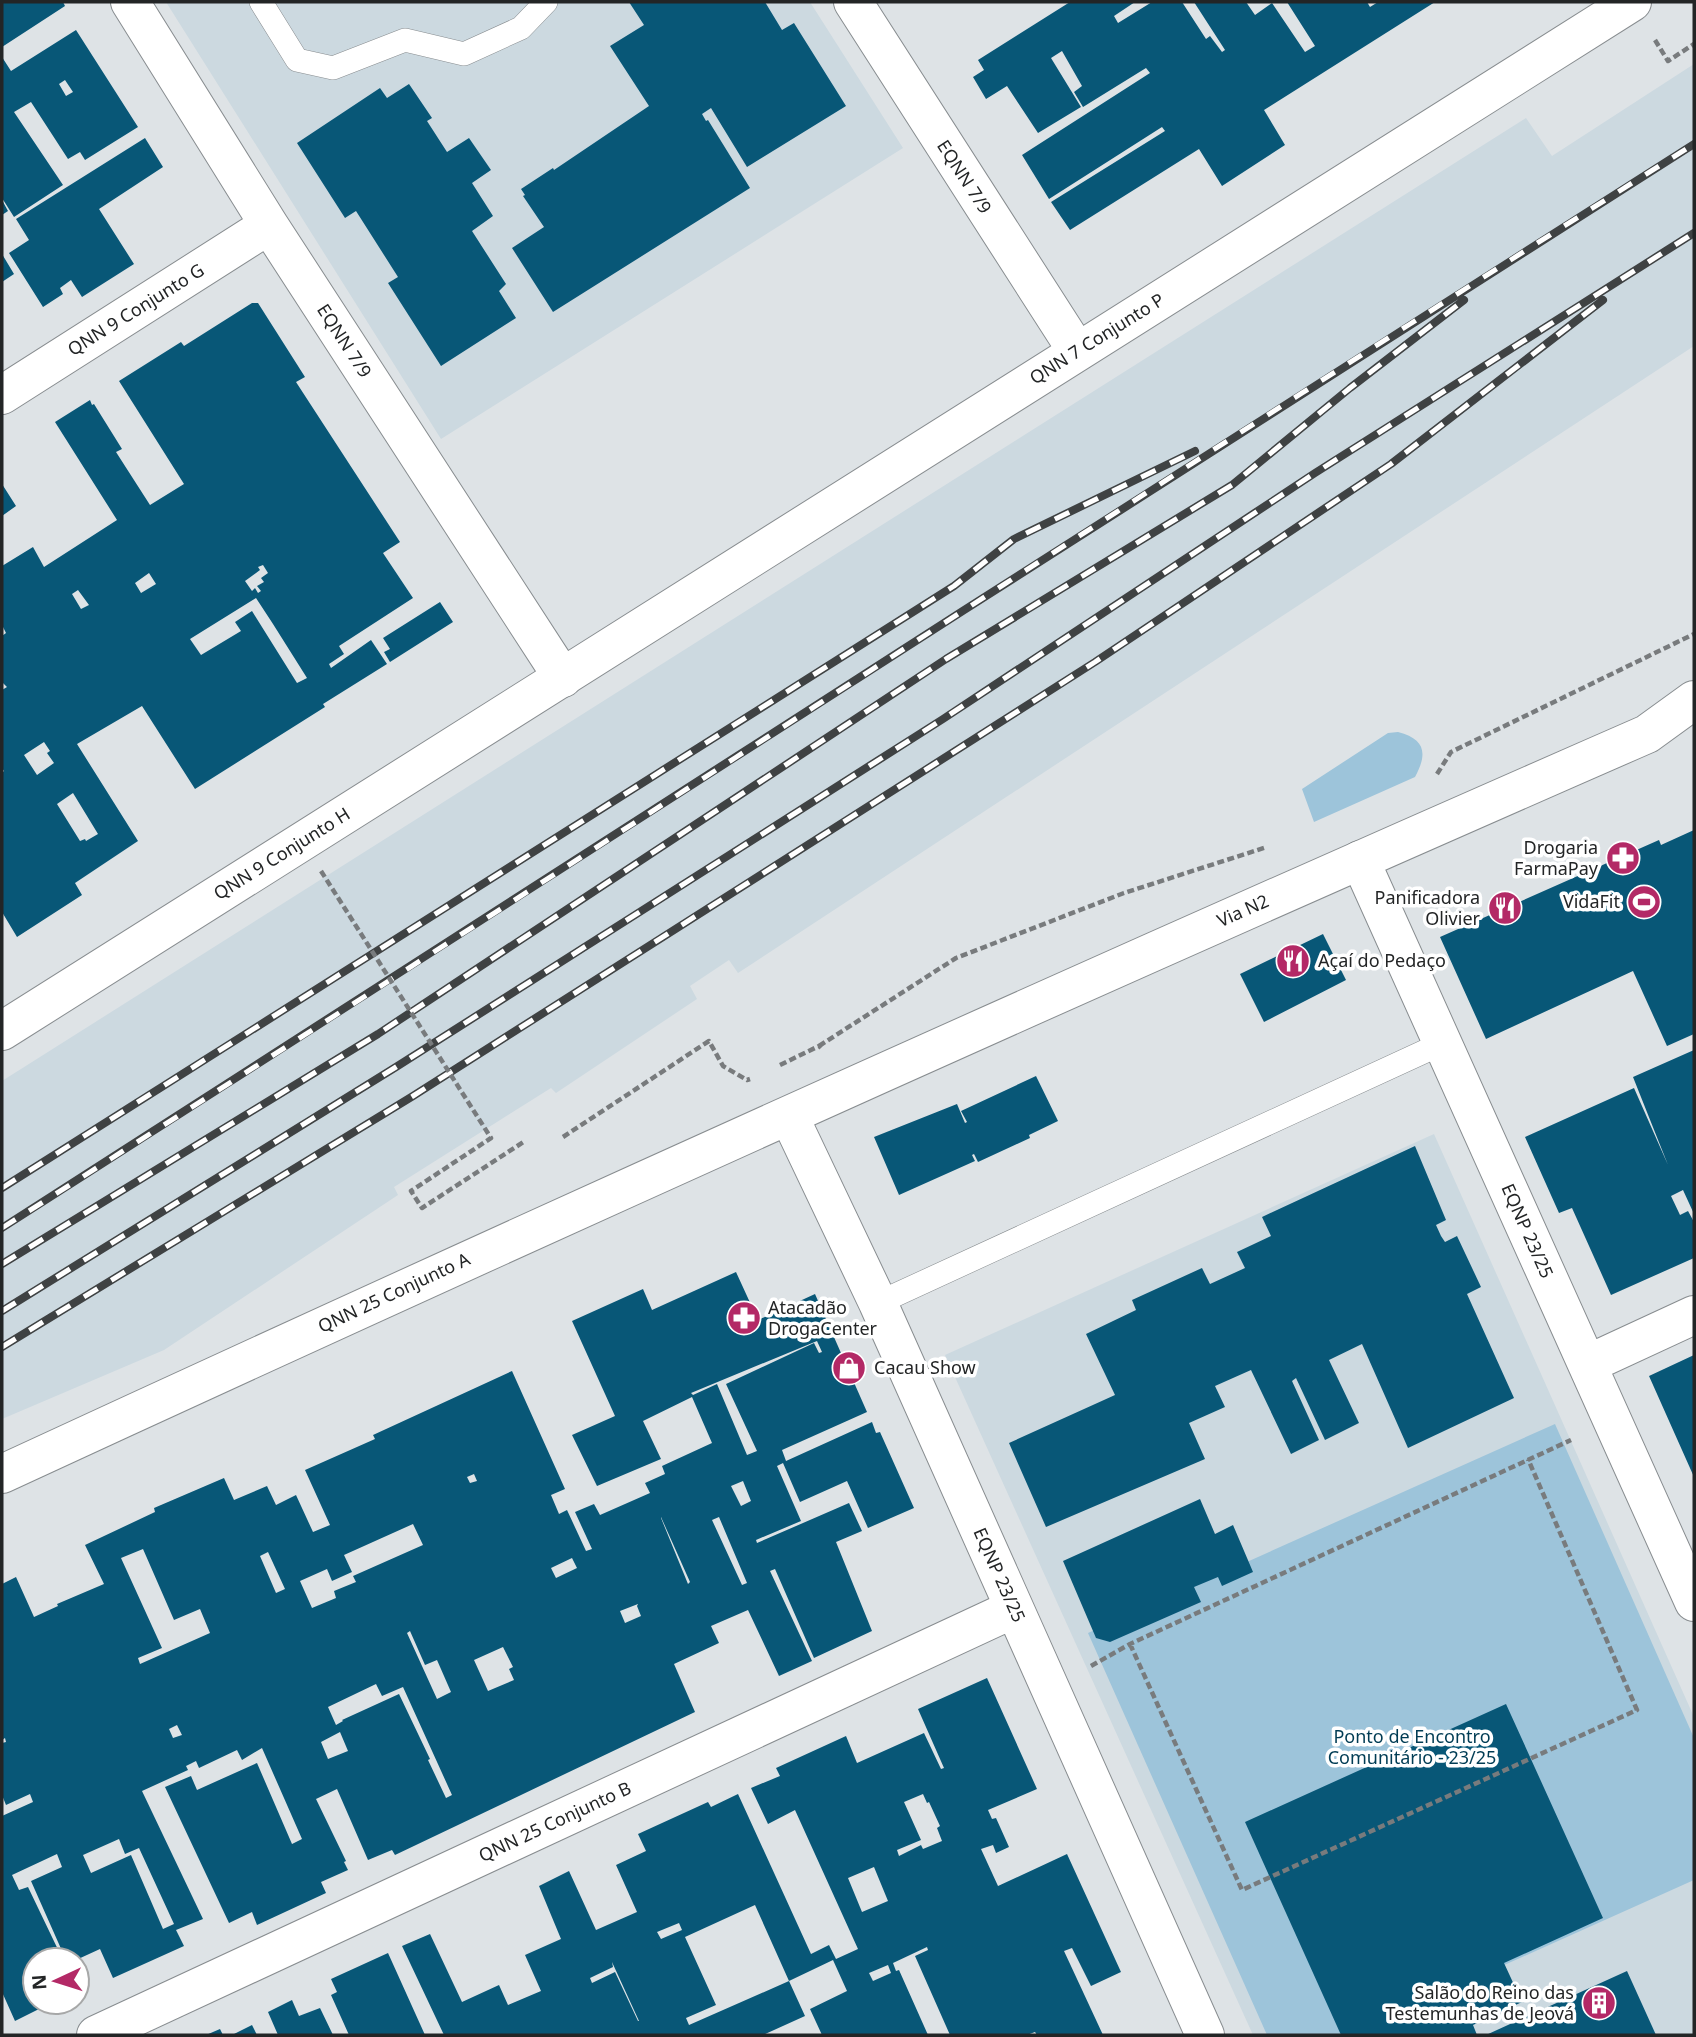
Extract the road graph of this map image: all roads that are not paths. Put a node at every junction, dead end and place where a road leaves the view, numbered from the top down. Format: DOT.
graph roads {
  1 [pos="130,2"];
  2 [pos="261,2"];
  3 [pos="546,2"];
  4 [pos="853,2"];
  5 [pos="1640,16"];
  6 [pos="269,225"];
  7 [pos="1077,351"];
  8 [pos="2,395"];
  9 [pos="563,678"];
  10 [pos="1694,700"];
  11 [pos="1694,712"];
  12 [pos="1647,734"];
  13 [pos="1360,860"];
  14 [pos="2,1031"];
  15 [pos="1443,1043"];
  16 [pos="789,1116"];
  17 [pos="878,1303"];
  18 [pos="1694,1315"];
  19 [pos="1588,1364"];
  20 [pos="2,1474"];
  21 [pos="1694,1602"];
  22 [pos="1013,1609"];
  23 [pos="1202,2034"];
  24 [pos="96,2035"];
  1 -- 6 [label="street, EQNN 7/9"];
  2 -- 3 [label="lane"];
  4 -- 7 [label="street, EQNN 7/9"];
  5 -- 7 [label="street, QNN 7 Conjunto P"];
  6 -- 8 [label="street, QNN 9 Conjunto G"];
  6 -- 9 [label="street, EQNN 7/9"];
  7 -- 9 [label="street, QNN 7 Conjunto P"];
  9 -- 14 [label="street, QNN 9 Conjunto H"];
  10 -- 12 [label="street, Via N2"];
  11 -- 12 [label="street"];
  12 -- 13 [label="street, Via N2"];
  13 -- 15 [label="street, EQNP 23/25"];
  13 -- 16 [label="street, Via N2"];
  15 -- 17 [label="lane"];
  15 -- 19 [label="street, EQNP 23/25"];
  16 -- 17 [label="street, EQNP 23/25"];
  16 -- 20 [label="street, QNN 25 Conjunto A"];
  17 -- 22 [label="street, EQNP 23/25"];
  18 -- 19 [label="street"];
  19 -- 21 [label="street, EQNP 23/25"];
  22 -- 23 [label="street, EQNP 23/25"];
  22 -- 24 [label="street, QNN 25 Conjunto B"];
}
